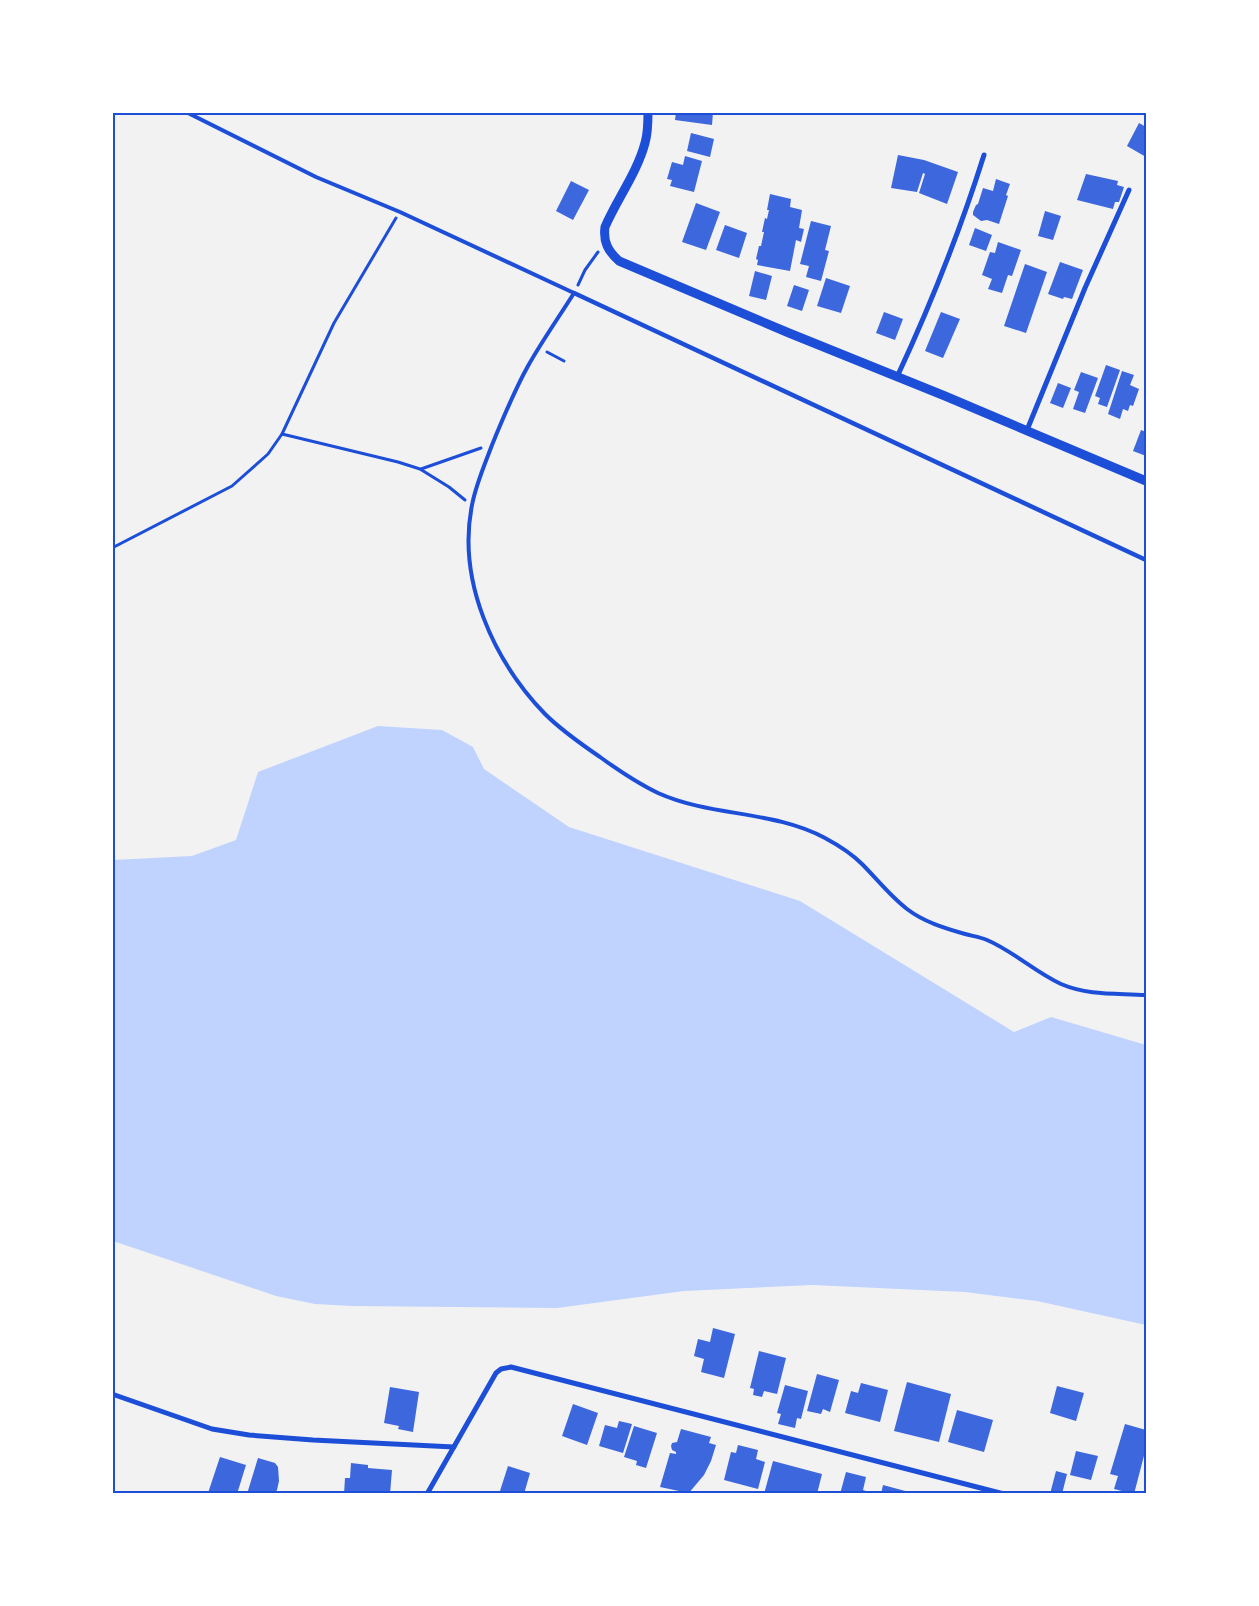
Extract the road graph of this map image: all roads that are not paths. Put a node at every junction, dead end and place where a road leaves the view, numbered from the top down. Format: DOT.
graph roads {
  1 [pos="186,112"];
  2 [pos="648,112"];
  3 [pos="984,155"];
  4 [pos="1129,190"];
  5 [pos="574,293"];
  6 [pos="897,376"];
  7 [pos="1027,430"];
  8 [pos="1146,481"];
  9 [pos="1146,560"];
  10 [pos="1146,994"];
  11 [pos="112,1394"];
  12 [pos="454,1447"];
  13 [pos="427,1494"];
  14 [pos="1004,1494"];
  1 -- 5 [label="lane"];
  2 -- 6 [label="street"];
  3 -- 6 [label="street"];
  4 -- 7 [label="street"];
  5 -- 9 [label="street"];
  5 -- 10 [label="lane"];
  6 -- 7 [label="street"];
  7 -- 8 [label="street"];
  11 -- 12 [label="street"];
  12 -- 13 [label="street"];
  12 -- 14 [label="street"];
}
